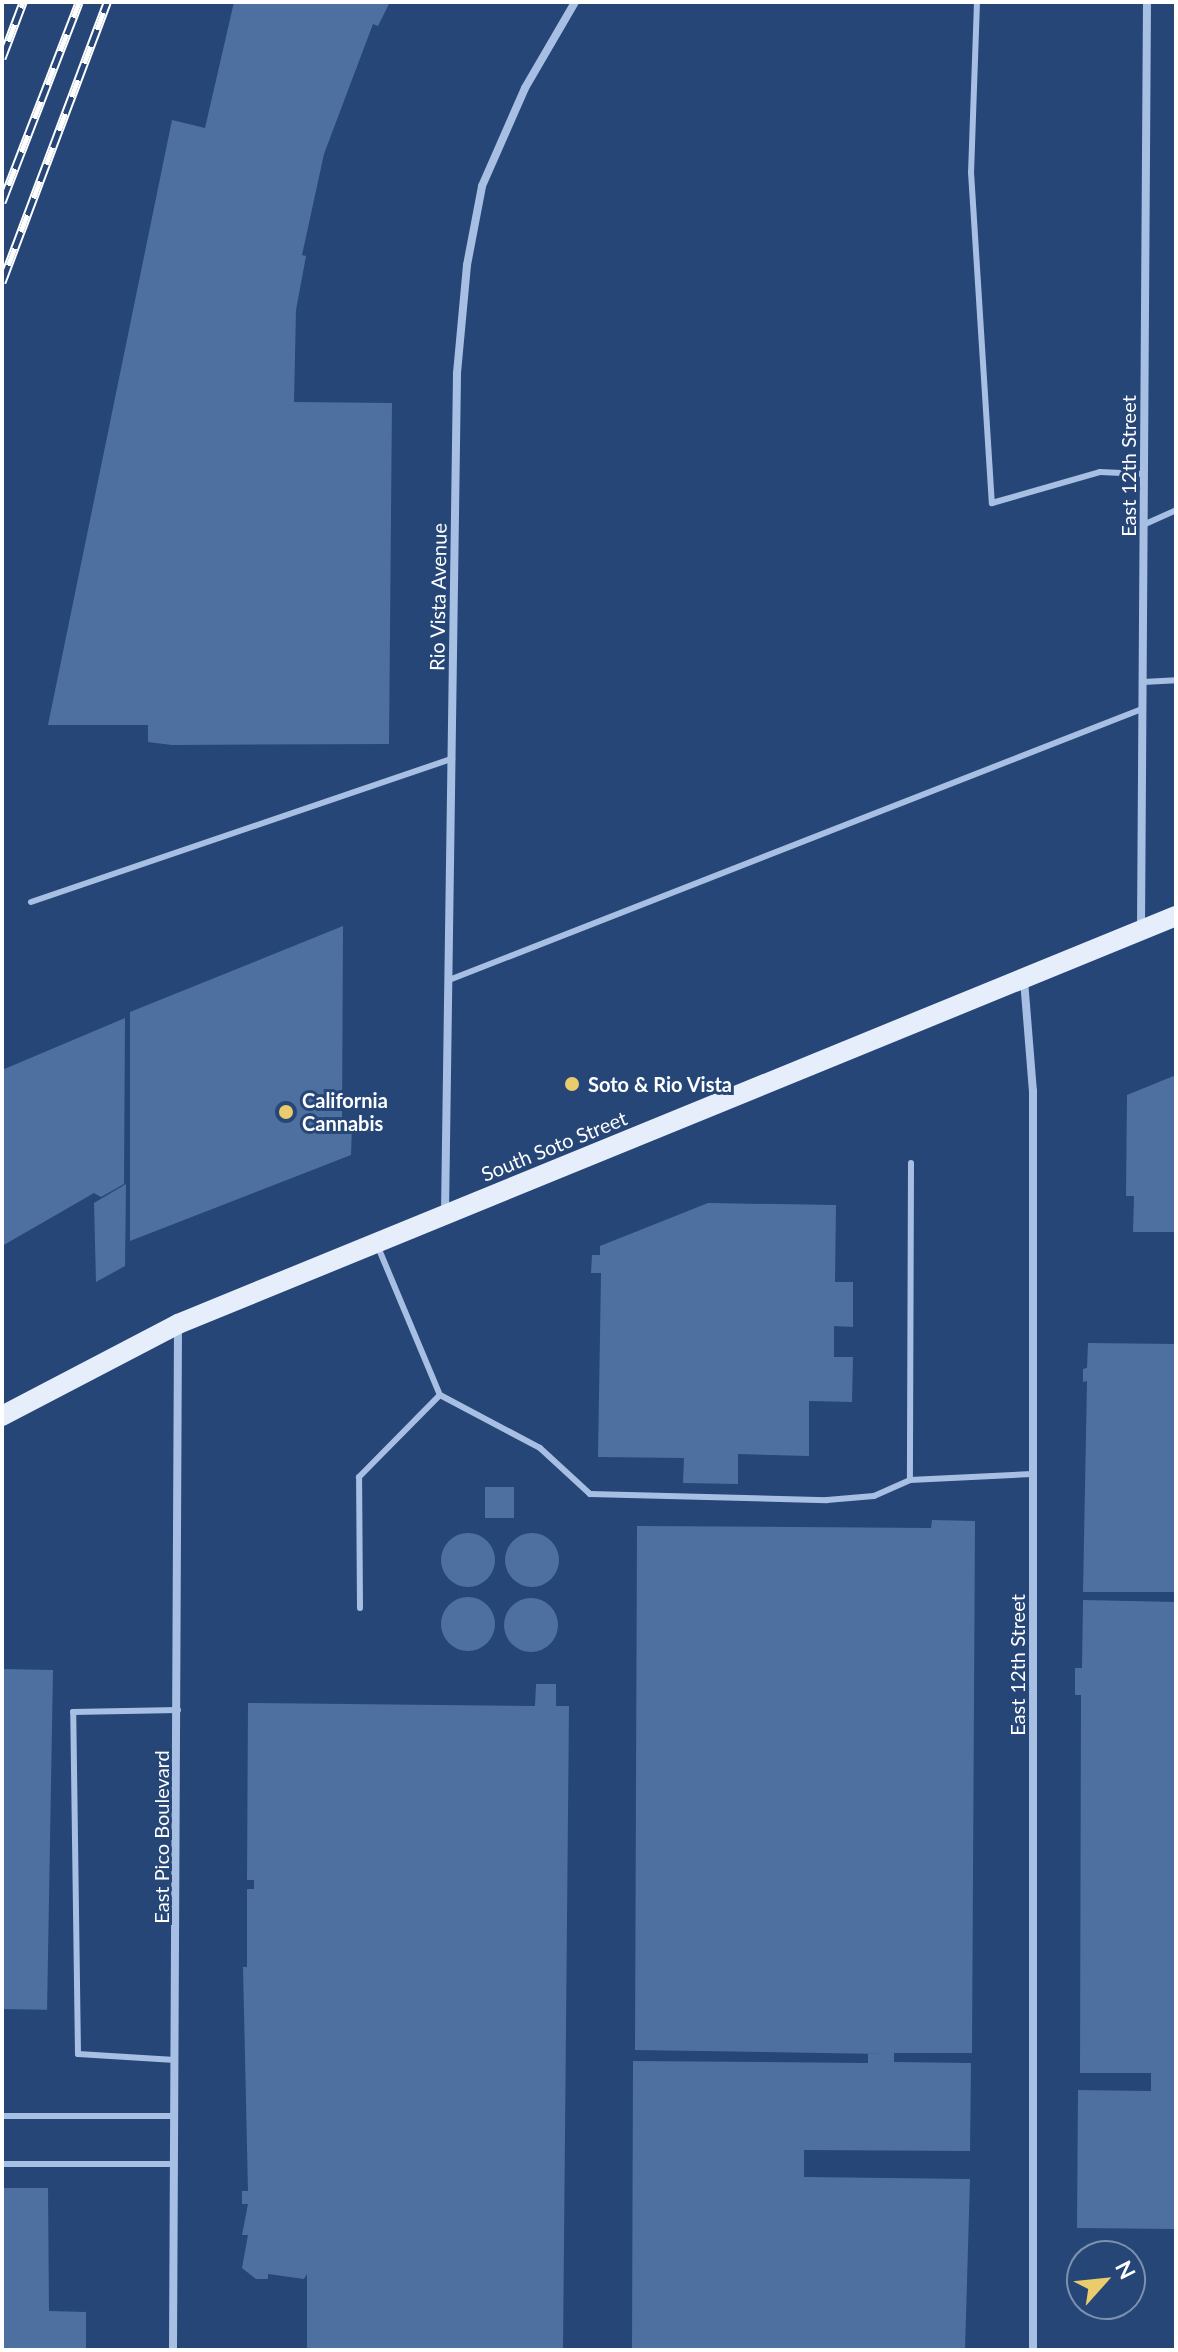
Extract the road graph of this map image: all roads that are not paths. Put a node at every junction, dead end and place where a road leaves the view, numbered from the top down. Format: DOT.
graph roads {
  1 [pos="575,2"];
  2 [pos="977,2"];
  3 [pos="1147,2"];
  4 [pos="1144,474"];
  5 [pos="1176,510"];
  6 [pos="1143,525"];
  7 [pos="1176,680"];
  8 [pos="1143,682"];
  9 [pos="1142,709"];
  10 [pos="452,759"];
  11 [pos="31,902"];
  12 [pos="1176,916"];
  13 [pos="1141,931"];
  14 [pos="1024,979"];
  15 [pos="449,980"];
  16 [pos="911,1163"];
  17 [pos="445,1216"];
  18 [pos="377,1244"];
  19 [pos="178,1324"];
  20 [pos="440,1395"];
  21 [pos="2,1416"];
  22 [pos="1032,1474"];
  23 [pos="910,1480"];
  24 [pos="360,1608"];
  25 [pos="178,1710"];
  26 [pos="176,2060"];
  27 [pos="2,2116"];
  28 [pos="175,2116"];
  29 [pos="2,2164"];
  30 [pos="174,2164"];
  31 [pos="173,2350"];
  32 [pos="1033,2350"];
  1 -- 10 [label="street, Rio Vista Avenue"];
  2 -- 4 [label="lane"];
  3 -- 4 [label="street, East 12th Street"];
  4 -- 6 [label="street, East 12th Street"];
  5 -- 6 [label="lane"];
  6 -- 8 [label="street, East 12th Street"];
  7 -- 8 [label="lane"];
  8 -- 9 [label="street, East 12th Street"];
  9 -- 13 [label="street, East 12th Street"];
  9 -- 15 [label="lane"];
  10 -- 11 [label="lane"];
  10 -- 15 [label="street, Rio Vista Avenue"];
  12 -- 13 [label="main road, South Soto Street"];
  13 -- 14 [label="main road, South Soto Street"];
  14 -- 17 [label="main road, South Soto Street"];
  14 -- 22 [label="street, East 12th Street"];
  15 -- 17 [label="street, Rio Vista Avenue"];
  16 -- 23 [label="lane"];
  17 -- 18 [label="main road, South Soto Street"];
  18 -- 19 [label="main road, South Soto Street"];
  18 -- 20 [label="lane"];
  19 -- 21 [label="main road, South Soto Street"];
  19 -- 25 [label="street, East Pico Boulevard"];
  20 -- 23 [label="lane"];
  20 -- 24 [label="lane"];
  22 -- 23 [label="lane"];
  22 -- 32 [label="street, East 12th Street"];
  25 -- 26 [label="street, East Pico Boulevard"];
  25 -- 26 [label="lane"];
  26 -- 28 [label="street, East Pico Boulevard"];
  27 -- 28 [label="lane"];
  28 -- 30 [label="street, East Pico Boulevard"];
  29 -- 30 [label="lane"];
  30 -- 31 [label="street, East Pico Boulevard"];
}
